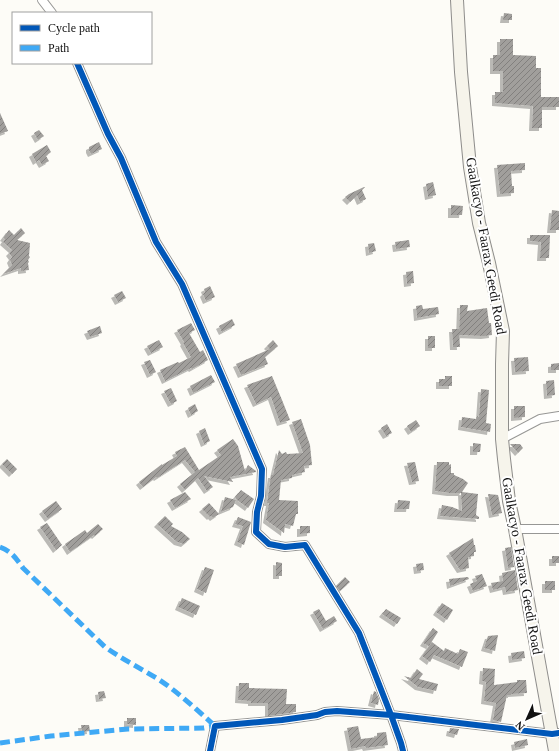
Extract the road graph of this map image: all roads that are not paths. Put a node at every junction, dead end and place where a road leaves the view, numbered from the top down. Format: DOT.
graph roads {
  1 [pos="42,0"];
  2 [pos="457,0"];
  3 [pos="51,12"];
  4 [pos="77,64"];
  5 [pos="559,416"];
  6 [pos="502,439"];
  7 [pos="515,529"];
  8 [pos="559,529"];
  9 [pos="391,715"];
  10 [pos="556,733"];
  11 [pos="210,751"];
  12 [pos="403,751"];
  13 [pos="555,751"];
  1 -- 3 [label="street"];
  2 -- 6 [label="main road, Gaalkacyo - Faarax Geedi Road"];
  4 -- 9 [label="street"];
  5 -- 6 [label="street"];
  6 -- 7 [label="main road, Gaalkacyo - Faarax Geedi Road"];
  7 -- 8 [label="street"];
  7 -- 10 [label="main road, Gaalkacyo - Faarax Geedi Road"];
  9 -- 10 [label="street"];
  9 -- 11 [label="street"];
  9 -- 12 [label="street"];
  10 -- 13 [label="main road, Gaalkacyo - Faarax Geedi Road"];
}
